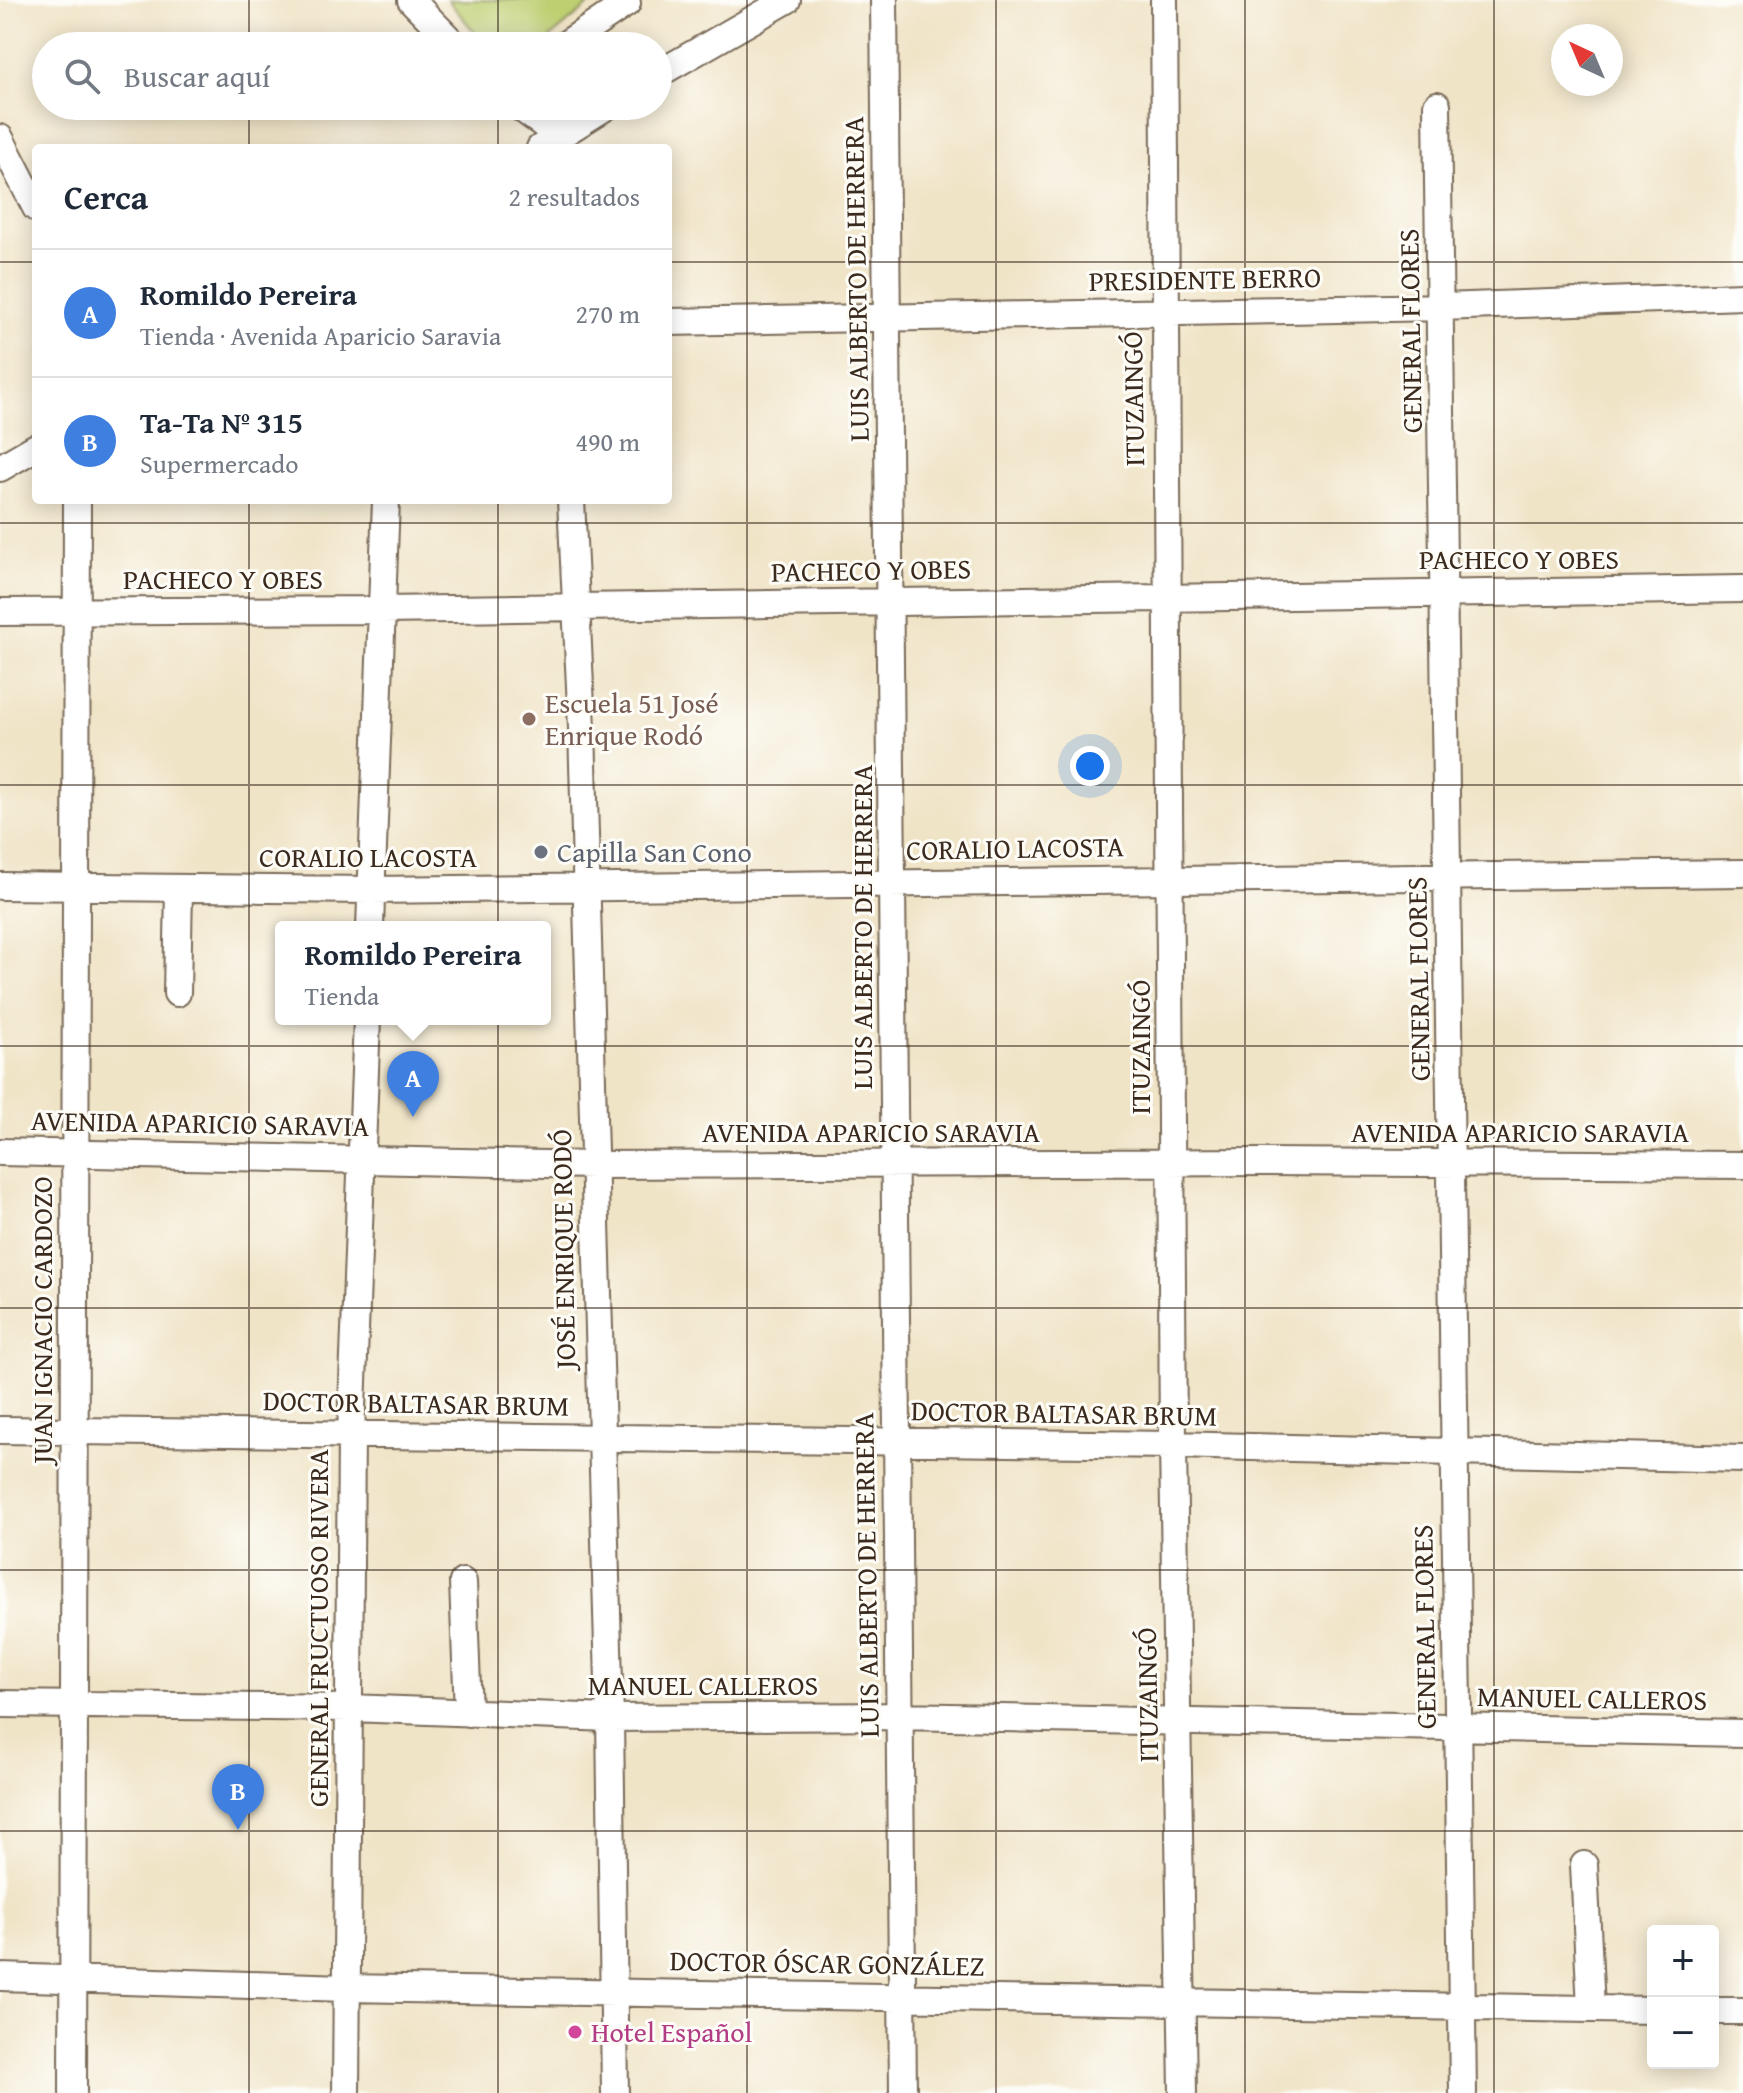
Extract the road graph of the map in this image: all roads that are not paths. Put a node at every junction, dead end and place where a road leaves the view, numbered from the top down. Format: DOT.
graph roads {
  1 [pos="411,0"];
  2 [pos="787,0"];
  3 [pos="884,0"];
  4 [pos="1164,0"];
  5 [pos="628,2"];
  6 [pos="442,32"];
  7 [pos="584,32"];
  8 [pos="610,32"];
  9 [pos="672,66"];
  10 [pos="1437,105"];
  11 [pos="531,120"];
  12 [pos="566,120"];
  13 [pos="587,120"];
  14 [pos="0,138"];
  15 [pos="553,144"];
  16 [pos="32,200"];
  17 [pos="1743,296"];
  18 [pos="1442,307"];
  19 [pos="1164,312"];
  20 [pos="888,317"];
  21 [pos="672,322"];
  22 [pos="32,449"];
  23 [pos="0,468"];
  24 [pos="77,504"];
  25 [pos="386,504"];
  26 [pos="571,504"];
  27 [pos="1743,589"];
  28 [pos="1445,591"];
  29 [pos="1167,596"];
  30 [pos="891,602"];
  31 [pos="574,606"];
  32 [pos="382,610"];
  33 [pos="0,612"];
  34 [pos="75,612"];
  35 [pos="1743,873"];
  36 [pos="1171,878"];
  37 [pos="1449,878"];
  38 [pos="894,882"];
  39 [pos="0,886"];
  40 [pos="76,886"];
  41 [pos="586,887"];
  42 [pos="179,888"];
  43 [pos="371,890"];
  44 [pos="370,921"];
  45 [pos="177,993"];
  46 [pos="367,1025"];
  47 [pos="0,1152"];
  48 [pos="75,1154"];
  49 [pos="362,1158"];
  50 [pos="1173,1163"];
  51 [pos="896,1164"];
  52 [pos="593,1165"];
  53 [pos="1452,1165"];
  54 [pos="1743,1165"];
  55 [pos="0,1430"];
  56 [pos="73,1431"];
  57 [pos="351,1434"];
  58 [pos="600,1436"];
  59 [pos="896,1443"];
  60 [pos="1173,1445"];
  61 [pos="1453,1454"];
  62 [pos="1743,1459"];
  63 [pos="463,1582"];
  64 [pos="0,1704"];
  65 [pos="72,1705"];
  66 [pos="350,1708"];
  67 [pos="468,1713"];
  68 [pos="899,1716"];
  69 [pos="610,1718"];
  70 [pos="1180,1722"];
  71 [pos="1458,1727"];
  72 [pos="1743,1733"];
  73 [pos="1584,1865"];
  74 [pos="0,1977"];
  75 [pos="71,1979"];
  76 [pos="346,1988"];
  77 [pos="611,1992"];
  78 [pos="901,1996"];
  79 [pos="1182,2002"];
  80 [pos="1462,2008"];
  81 [pos="1591,2009"];
  82 [pos="1647,2010"];
  83 [pos="1719,2011"];
  84 [pos="1743,2011"];
  85 [pos="73,2093"];
  86 [pos="346,2093"];
  87 [pos="615,2093"];
  88 [pos="903,2093"];
  89 [pos="1183,2093"];
  90 [pos="1463,2093"];
  1 -- 6 [label="street"];
  2 -- 9 [label="street"];
  3 -- 20 [label="street, LUIS ALBERTO DE HERRERA"];
  4 -- 19 [label="street, ITUZAINGÓ"];
  5 -- 7 [label="street"];
  5 -- 8 [label="street"];
  10 -- 18 [label="street, GENERAL FLORES"];
  11 -- 15 [label="street"];
  12 -- 15 [label="street"];
  13 -- 15 [label="street"];
  14 -- 16 [label="street"];
  17 -- 18 [label="street, PRESIDENTE BERRO"];
  18 -- 19 [label="street, PRESIDENTE BERRO"];
  18 -- 28 [label="street, GENERAL FLORES"];
  19 -- 20 [label="street, PRESIDENTE BERRO"];
  19 -- 29 [label="street, ITUZAINGÓ"];
  20 -- 21 [label="street, PRESIDENTE BERRO"];
  20 -- 30 [label="street, LUIS ALBERTO DE HERRERA"];
  22 -- 23 [label="street"];
  24 -- 34 [label="street, JUAN IGNACIO CARDOZO"];
  25 -- 32 [label="street"];
  26 -- 31 [label="street, JOSÉ ENRIQUE RODÓ"];
  27 -- 28 [label="street, PACHECO Y OBES"];
  28 -- 29 [label="street, PACHECO Y OBES"];
  28 -- 37 [label="street, GENERAL FLORES"];
  29 -- 30 [label="street, PACHECO Y OBES"];
  29 -- 36 [label="street, ITUZAINGÓ"];
  30 -- 31 [label="street, PACHECO Y OBES"];
  30 -- 38 [label="street, LUIS ALBERTO DE HERRERA"];
  31 -- 32 [label="street, PACHECO Y OBES"];
  31 -- 41 [label="street, JOSÉ ENRIQUE RODÓ"];
  32 -- 34 [label="street, PACHECO Y OBES"];
  32 -- 43 [label="street"];
  33 -- 34 [label="street, PACHECO Y OBES"];
  34 -- 40 [label="street, JUAN IGNACIO CARDOZO"];
  35 -- 37 [label="street, CORALIO LACOSTA"];
  36 -- 37 [label="street, CORALIO LACOSTA"];
  36 -- 38 [label="street, CORALIO LACOSTA"];
  36 -- 50 [label="street, ITUZAINGÓ"];
  37 -- 53 [label="street, GENERAL FLORES"];
  38 -- 41 [label="street, CORALIO LACOSTA"];
  38 -- 51 [label="street, LUIS ALBERTO DE HERRERA"];
  39 -- 40 [label="street, CORALIO LACOSTA"];
  40 -- 42 [label="street, CORALIO LACOSTA"];
  40 -- 48 [label="street, JUAN IGNACIO CARDOZO"];
  41 -- 43 [label="street, CORALIO LACOSTA"];
  41 -- 52 [label="street, JOSÉ ENRIQUE RODÓ"];
  42 -- 43 [label="street, CORALIO LACOSTA"];
  42 -- 45 [label="street"];
  43 -- 44 [label="street"];
  46 -- 49 [label="street, GENERAL FRUCTUOSO RIVERA"];
  47 -- 48 [label="street, AVENIDA APARICIO SARAVIA"];
  48 -- 49 [label="street, AVENIDA APARICIO SARAVIA"];
  48 -- 56 [label="street, JUAN IGNACIO CARDOZO"];
  49 -- 52 [label="street, AVENIDA APARICIO SARAVIA"];
  49 -- 57 [label="street, GENERAL FRUCTUOSO RIVERA"];
  50 -- 51 [label="street, AVENIDA APARICIO SARAVIA"];
  50 -- 53 [label="street, AVENIDA APARICIO SARAVIA"];
  50 -- 60 [label="street, ITUZAINGÓ"];
  51 -- 52 [label="street, AVENIDA APARICIO SARAVIA"];
  51 -- 59 [label="street, LUIS ALBERTO DE HERRERA"];
  52 -- 58 [label="street, JOSÉ ENRIQUE RODÓ"];
  53 -- 54 [label="street, AVENIDA APARICIO SARAVIA"];
  53 -- 61 [label="street, GENERAL FLORES"];
  55 -- 56 [label="street, DOCTOR BALTASAR BRUM"];
  56 -- 57 [label="street, DOCTOR BALTASAR BRUM"];
  56 -- 65 [label="street, JUAN IGNACIO CARDOZO"];
  57 -- 58 [label="street, DOCTOR BALTASAR BRUM"];
  57 -- 66 [label="street, GENERAL FRUCTUOSO RIVERA"];
  58 -- 59 [label="street, DOCTOR BALTASAR BRUM"];
  58 -- 69 [label="street, JOSÉ ENRIQUE RODÓ"];
  59 -- 60 [label="street, DOCTOR BALTASAR BRUM"];
  59 -- 68 [label="street, LUIS ALBERTO DE HERRERA"];
  60 -- 61 [label="street, DOCTOR BALTASAR BRUM"];
  60 -- 70 [label="street, ITUZAINGÓ"];
  61 -- 62 [label="street, DOCTOR BALTASAR BRUM"];
  61 -- 71 [label="street, GENERAL FLORES"];
  63 -- 67 [label="street"];
  64 -- 65 [label="street, MANUEL CALLEROS"];
  65 -- 66 [label="street, MANUEL CALLEROS"];
  65 -- 75 [label="street, JUAN IGNACIO CARDOZO"];
  66 -- 67 [label="street, MANUEL CALLEROS"];
  66 -- 76 [label="street, GENERAL FRUCTUOSO RIVERA"];
  67 -- 69 [label="street, MANUEL CALLEROS"];
  68 -- 69 [label="street, MANUEL CALLEROS"];
  68 -- 70 [label="street, MANUEL CALLEROS"];
  68 -- 78 [label="street, LUIS ALBERTO DE HERRERA"];
  69 -- 77 [label="street, JOSÉ ENRIQUE RODÓ"];
  70 -- 71 [label="street, MANUEL CALLEROS"];
  70 -- 79 [label="street, ITUZAINGÓ"];
  71 -- 72 [label="street, MANUEL CALLEROS"];
  71 -- 80 [label="street, GENERAL FLORES"];
  73 -- 81 [label="street"];
  74 -- 75 [label="street, DOCTOR ÓSCAR GONZÁLEZ"];
  75 -- 76 [label="street, DOCTOR ÓSCAR GONZÁLEZ"];
  75 -- 85 [label="street, JUAN IGNACIO CARDOZO"];
  76 -- 77 [label="street, DOCTOR ÓSCAR GONZÁLEZ"];
  76 -- 86 [label="street, GENERAL FRUCTUOSO RIVERA"];
  77 -- 78 [label="street, DOCTOR ÓSCAR GONZÁLEZ"];
  77 -- 87 [label="street, JOSÉ ENRIQUE RODÓ"];
  78 -- 79 [label="street, DOCTOR ÓSCAR GONZÁLEZ"];
  78 -- 88 [label="street, LUIS ALBERTO DE HERRERA"];
  79 -- 80 [label="street, DOCTOR ÓSCAR GONZÁLEZ"];
  79 -- 89 [label="street, ITUZAINGÓ"];
  80 -- 81 [label="street, DOCTOR ÓSCAR GONZÁLEZ"];
  80 -- 90 [label="street, GENERAL FLORES"];
  81 -- 82 [label="street, DOCTOR ÓSCAR GONZÁLEZ"];
  83 -- 84 [label="street"];
}
